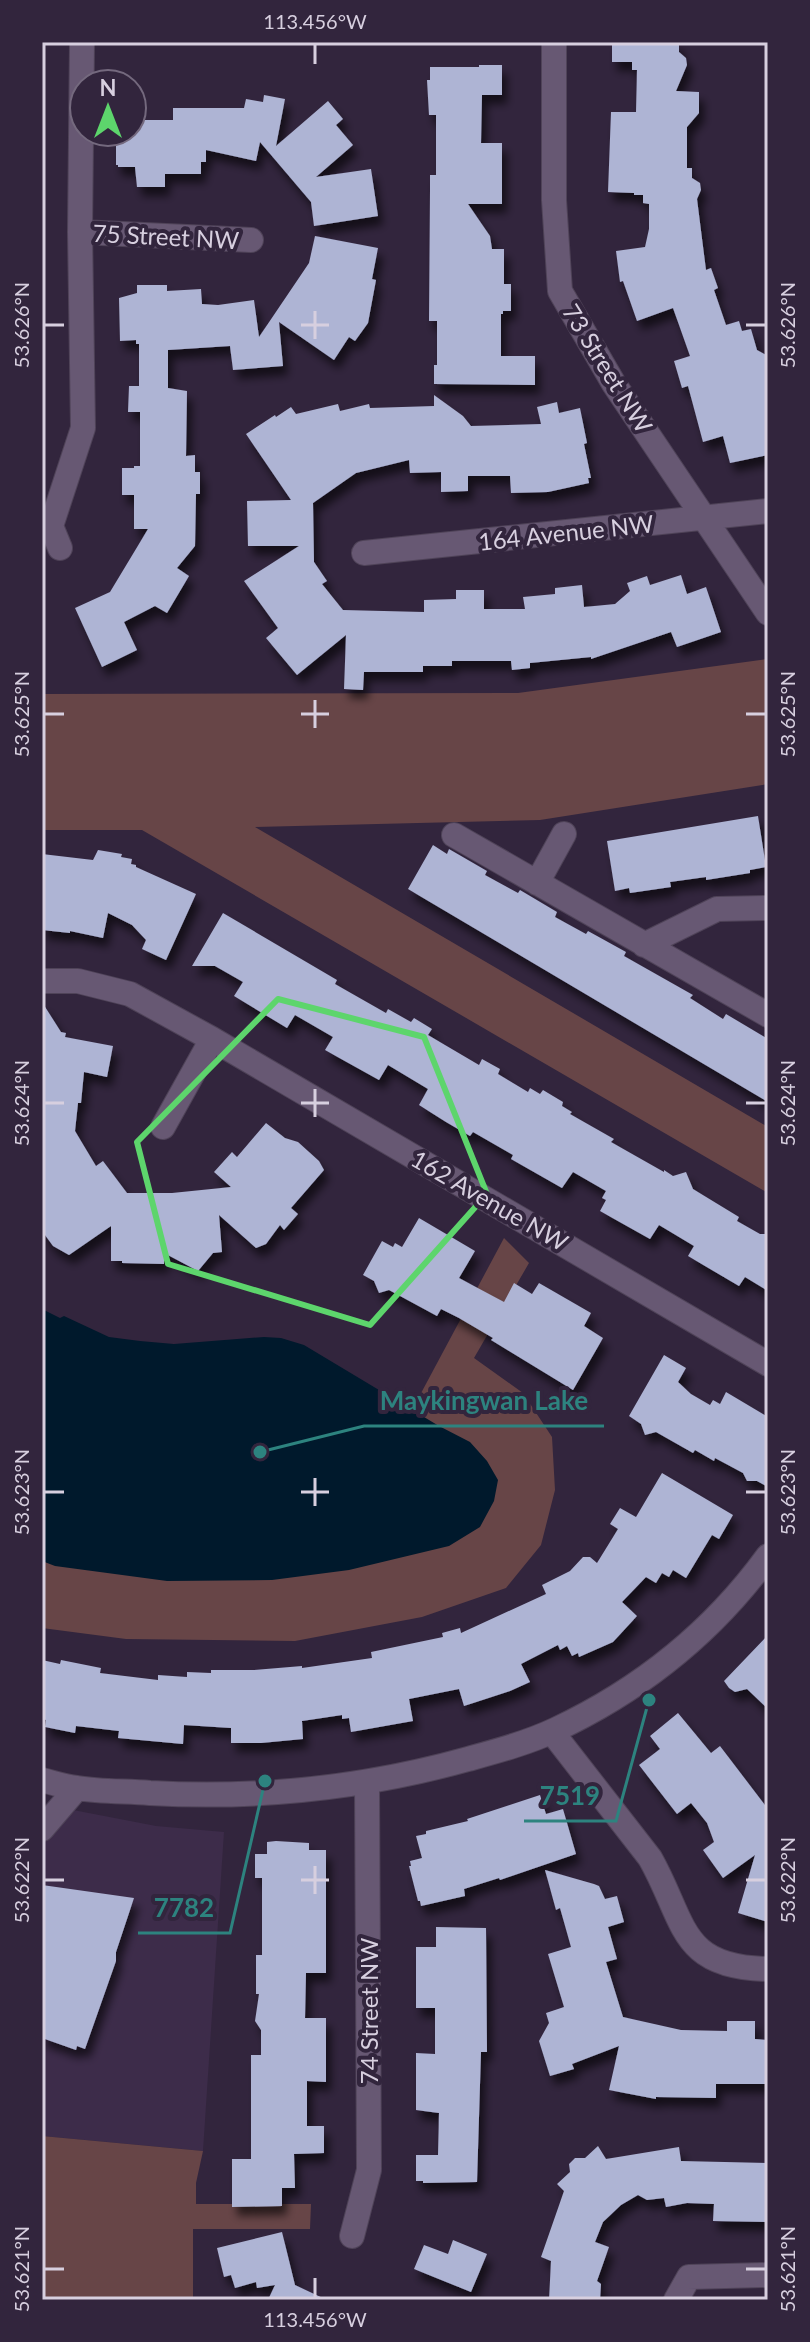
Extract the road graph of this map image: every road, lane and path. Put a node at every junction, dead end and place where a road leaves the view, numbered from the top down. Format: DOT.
graph roads {
  1 [pos="82,42"];
  2 [pos="554,42"];
  3 [pos="80,232"];
  4 [pos="251,240"];
  5 [pos="768,511"];
  6 [pos="705,518"];
  7 [pos="51,532"];
  8 [pos="364,553"];
  9 [pos="768,613"];
  10 [pos="564,834"];
  11 [pos="454,835"];
  12 [pos="537,883"];
  13 [pos="768,908"];
  14 [pos="644,945"];
  15 [pos="42,981"];
  16 [pos="768,1015"];
  17 [pos="212,1039"];
  18 [pos="163,1127"];
  19 [pos="768,1364"];
  20 [pos="768,1556"];
  21 [pos="552,1732"];
  22 [pos="42,1780"];
  23 [pos="367,1783"];
  24 [pos="77,1788"];
  25 [pos="42,1829"];
  26 [pos="768,1969"];
  27 [pos="352,2236"];
  28 [pos="768,2275"];
  29 [pos="676,2299"];
  1 -- 3 [label="street, 75 Street NW"];
  2 -- 6 [label="street, 73 Street NW"];
  3 -- 4 [label="street, 75 Street NW"];
  3 -- 7 [label="street, 75 Street NW"];
  5 -- 6 [label="street, 164 Avenue NW"];
  6 -- 8 [label="street, 164 Avenue NW"];
  6 -- 9 [label="street, 73 Street NW"];
  10 -- 12 [label="street"];
  11 -- 12 [label="street"];
  12 -- 14 [label="street"];
  13 -- 14 [label="street"];
  14 -- 16 [label="street"];
  15 -- 17 [label="street, 162 Avenue NW"];
  17 -- 18 [label="street"];
  17 -- 19 [label="street, 162 Avenue NW"];
  20 -- 21 [label="street"];
  21 -- 23 [label="street"];
  21 -- 26 [label="street"];
  22 -- 24 [label="street"];
  23 -- 24 [label="street"];
  23 -- 27 [label="street, 74 Street NW"];
  24 -- 25 [label="street"];
  28 -- 29 [label="street"];
}
